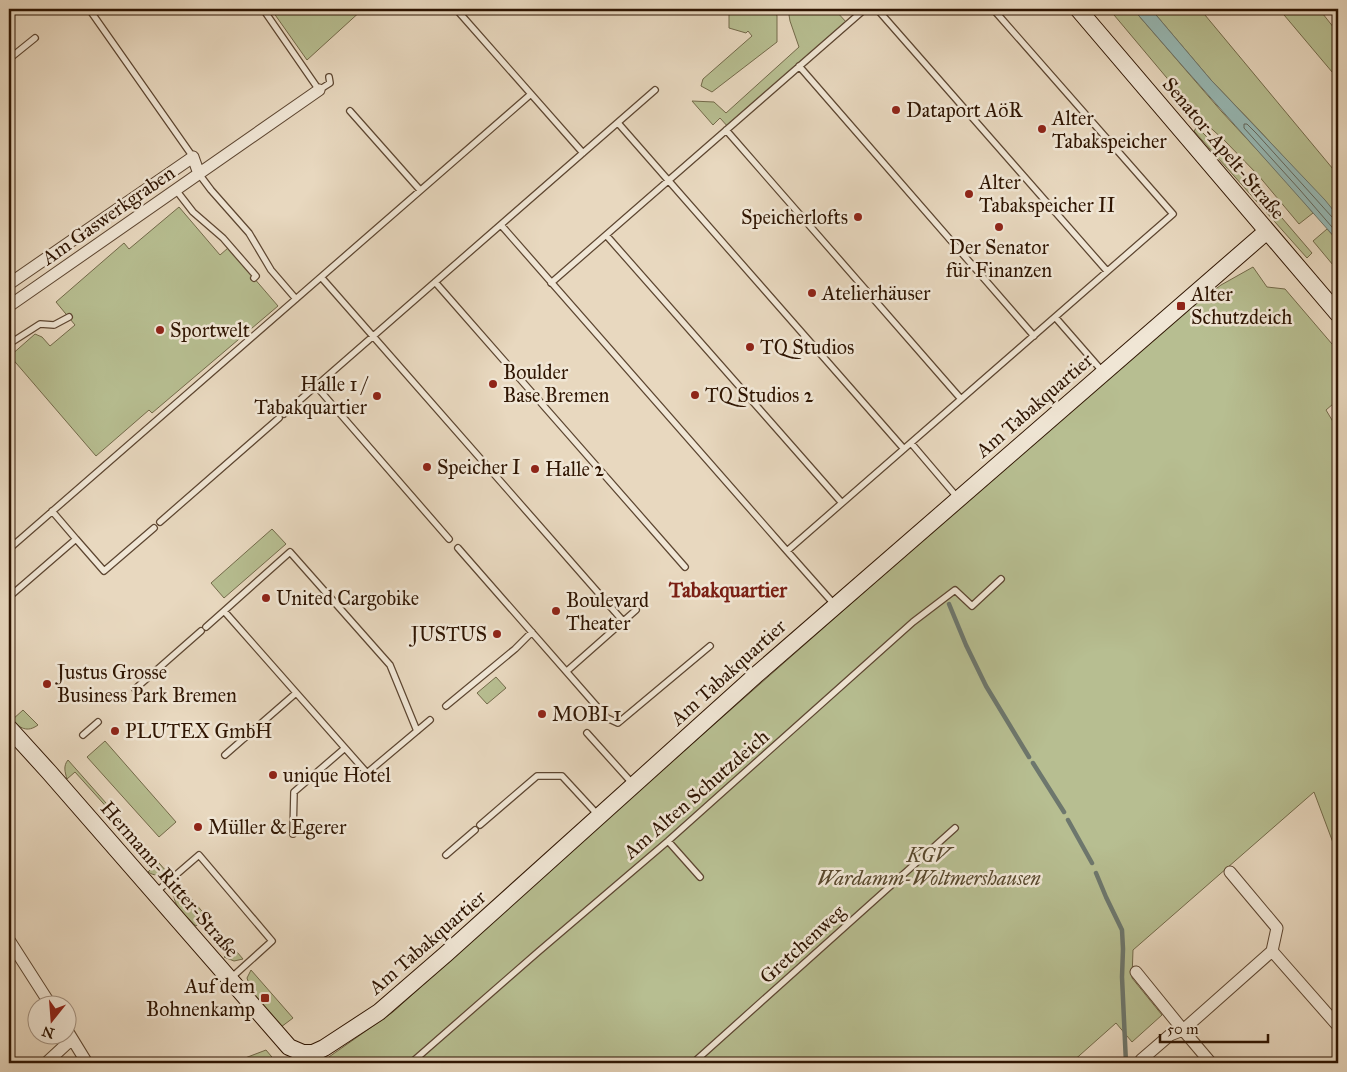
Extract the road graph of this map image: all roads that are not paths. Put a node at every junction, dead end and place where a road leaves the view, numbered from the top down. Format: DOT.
graph roads {
  1 [pos="89,9"];
  2 [pos="263,9"];
  3 [pos="456,9"];
  4 [pos="865,9"];
  5 [pos="877,9"];
  6 [pos="993,9"];
  7 [pos="1078,9"];
  8 [pos="35,38"];
  9 [pos="9,59"];
  10 [pos="799,66"];
  11 [pos="329,77"];
  12 [pos="319,90"];
  13 [pos="655,90"];
  14 [pos="531,94"];
  15 [pos="350,111"];
  16 [pos="618,123"];
  17 [pos="726,130"];
  18 [pos="583,153"];
  19 [pos="194,157"];
  20 [pos="200,174"];
  21 [pos="668,180"];
  22 [pos="176,190"];
  23 [pos="420,190"];
  24 [pos="501,225"];
  25 [pos="1267,231"];
  26 [pos="606,234"];
  27 [pos="1107,271"];
  28 [pos="321,277"];
  29 [pos="254,278"];
  30 [pos="435,282"];
  31 [pos="551,282"];
  32 [pos="9,284"];
  33 [pos="296,299"];
  34 [pos="10,302"];
  35 [pos="1338,314"];
  36 [pos="69,317"];
  37 [pos="1055,317"];
  38 [pos="373,336"];
  39 [pos="1034,336"];
  40 [pos="9,344"];
  41 [pos="1104,373"];
  42 [pos="316,386"];
  43 [pos="961,399"];
  44 [pos="911,443"];
  45 [pos="904,449"];
  46 [pos="958,499"];
  47 [pos="842,503"];
  48 [pos="52,512"];
  49 [pos="160,522"];
  50 [pos="154,528"];
  51 [pos="76,539"];
  52 [pos="449,539"];
  53 [pos="458,548"];
  54 [pos="9,549"];
  55 [pos="787,551"];
  56 [pos="684,567"];
  57 [pos="1001,579"];
  58 [pos="9,597"];
  59 [pos="836,605"];
  60 [pos="636,610"];
  61 [pos="224,611"];
  62 [pos="623,621"];
  63 [pos="532,632"];
  64 [pos="710,646"];
  65 [pos="566,671"];
  66 [pos="135,689"];
  67 [pos="296,693"];
  68 [pos="446,706"];
  69 [pos="430,720"];
  70 [pos="98,722"];
  71 [pos="9,728"];
  72 [pos="417,731"];
  73 [pos="587,733"];
  74 [pos="83,735"];
  75 [pos="345,748"];
  76 [pos="225,756"];
  77 [pos="633,785"];
  78 [pos="599,816"];
  79 [pos="954,828"];
  80 [pos="293,834"];
  81 [pos="668,841"];
  82 [pos="446,855"];
  83 [pos="1230,872"];
  84 [pos="700,877"];
  85 [pos="155,893"];
  86 [pos="11,948"];
  87 [pos="1272,951"];
  88 [pos="1136,972"];
  89 [pos="229,979"];
  90 [pos="43,994"];
  91 [pos="1338,1026"];
  92 [pos="1183,1030"];
  93 [pos="63,1044"];
  94 [pos="75,1044"];
  95 [pos="304,1058"];
  96 [pos="1140,1062"];
  97 [pos="46,1063"];
  98 [pos="87,1063"];
  99 [pos="411,1063"];
  100 [pos="694,1063"];
  101 [pos="1211,1063"];
  1 -- 19 [label="lane, Am Gaswerkgraben"];
  2 -- 12 [label="lane"];
  3 -- 14 [label="lane"];
  4 -- 10 [label="lane"];
  5 -- 27 [label="lane"];
  6 -- 27 [label="lane"];
  7 -- 25 [label="street, Senator-Apelt-Straße"];
  8 -- 9 [label="lane"];
  10 -- 17 [label="lane"];
  10 -- 39 [label="lane"];
  11 -- 12 [label="lane"];
  12 -- 20 [label="street, Am Gaswerkgraben"];
  13 -- 16 [label="lane"];
  14 -- 18 [label="lane"];
  14 -- 23 [label="lane"];
  15 -- 23 [label="lane"];
  16 -- 18 [label="lane"];
  16 -- 21 [label="lane"];
  17 -- 21 [label="lane"];
  17 -- 43 [label="lane"];
  18 -- 24 [label="lane"];
  19 -- 20 [label="street, Am Gaswerkgraben"];
  19 -- 32 [label="street, Am Gaswerkgraben"];
  20 -- 22 [label="street, Am Gaswerkgraben"];
  20 -- 33 [label="lane"];
  21 -- 26 [label="lane"];
  21 -- 45 [label="lane"];
  22 -- 29 [label="lane"];
  22 -- 34 [label="street, Am Gaswerkgraben"];
  23 -- 28 [label="lane"];
  24 -- 30 [label="lane"];
  24 -- 31 [label="lane"];
  25 -- 35 [label="street, Senator-Apelt-Straße"];
  25 -- 41 [label="street, Am Tabakquartier"];
  26 -- 31 [label="lane"];
  26 -- 47 [label="lane"];
  27 -- 37 [label="lane"];
  28 -- 33 [label="lane"];
  28 -- 38 [label="lane"];
  30 -- 38 [label="lane"];
  30 -- 56 [label="lane"];
  31 -- 55 [label="lane"];
  33 -- 48 [label="lane"];
  36 -- 40 [label="lane"];
  37 -- 39 [label="lane"];
  37 -- 41 [label="lane"];
  38 -- 42 [label="lane"];
  38 -- 62 [label="lane"];
  39 -- 43 [label="lane"];
  41 -- 46 [label="street, Am Tabakquartier"];
  42 -- 49 [label="lane"];
  42 -- 52 [label="lane"];
  43 -- 44 [label="lane"];
  44 -- 45 [label="lane"];
  44 -- 46 [label="lane"];
  45 -- 47 [label="lane"];
  46 -- 59 [label="street, Am Tabakquartier"];
  47 -- 55 [label="lane"];
  48 -- 51 [label="lane"];
  48 -- 54 [label="lane"];
  50 -- 51 [label="lane"];
  51 -- 58 [label="lane"];
  53 -- 63 [label="lane"];
  55 -- 59 [label="lane"];
  57 -- 81 [label="lane, Am Alten Schutzdeich"];
  59 -- 77 [label="street, Am Tabakquartier"];
  60 -- 62 [label="lane"];
  61 -- 66 [label="lane"];
  61 -- 67 [label="lane"];
  61 -- 72 [label="lane"];
  62 -- 65 [label="lane"];
  63 -- 65 [label="lane"];
  63 -- 68 [label="lane"];
  64 -- 65 [label="lane"];
  67 -- 75 [label="lane"];
  67 -- 76 [label="lane"];
  69 -- 72 [label="lane"];
  70 -- 74 [label="lane"];
  71 -- 85 [label="street, Hermann-Ritter-Straße"];
  72 -- 75 [label="lane"];
  73 -- 77 [label="lane"];
  75 -- 80 [label="lane"];
  77 -- 78 [label="street, Am Tabakquartier"];
  78 -- 82 [label="lane"];
  78 -- 95 [label="street, Am Tabakquartier"];
  79 -- 100 [label="lane, Gretchenweg"];
  81 -- 84 [label="lane"];
  81 -- 99 [label="lane, Am Alten Schutzdeich"];
  83 -- 87 [label="street"];
  85 -- 89 [label="street, Hermann-Ritter-Straße"];
  85 -- 89 [label="lane"];
  86 -- 90 [label="street"];
  87 -- 91 [label="street"];
  87 -- 92 [label="street"];
  88 -- 92 [label="street"];
  89 -- 95 [label="street, Hermann-Ritter-Straße"];
  92 -- 96 [label="street"];
  92 -- 101 [label="street"];
  93 -- 97 [label="street"];
  94 -- 98 [label="street"];
}
